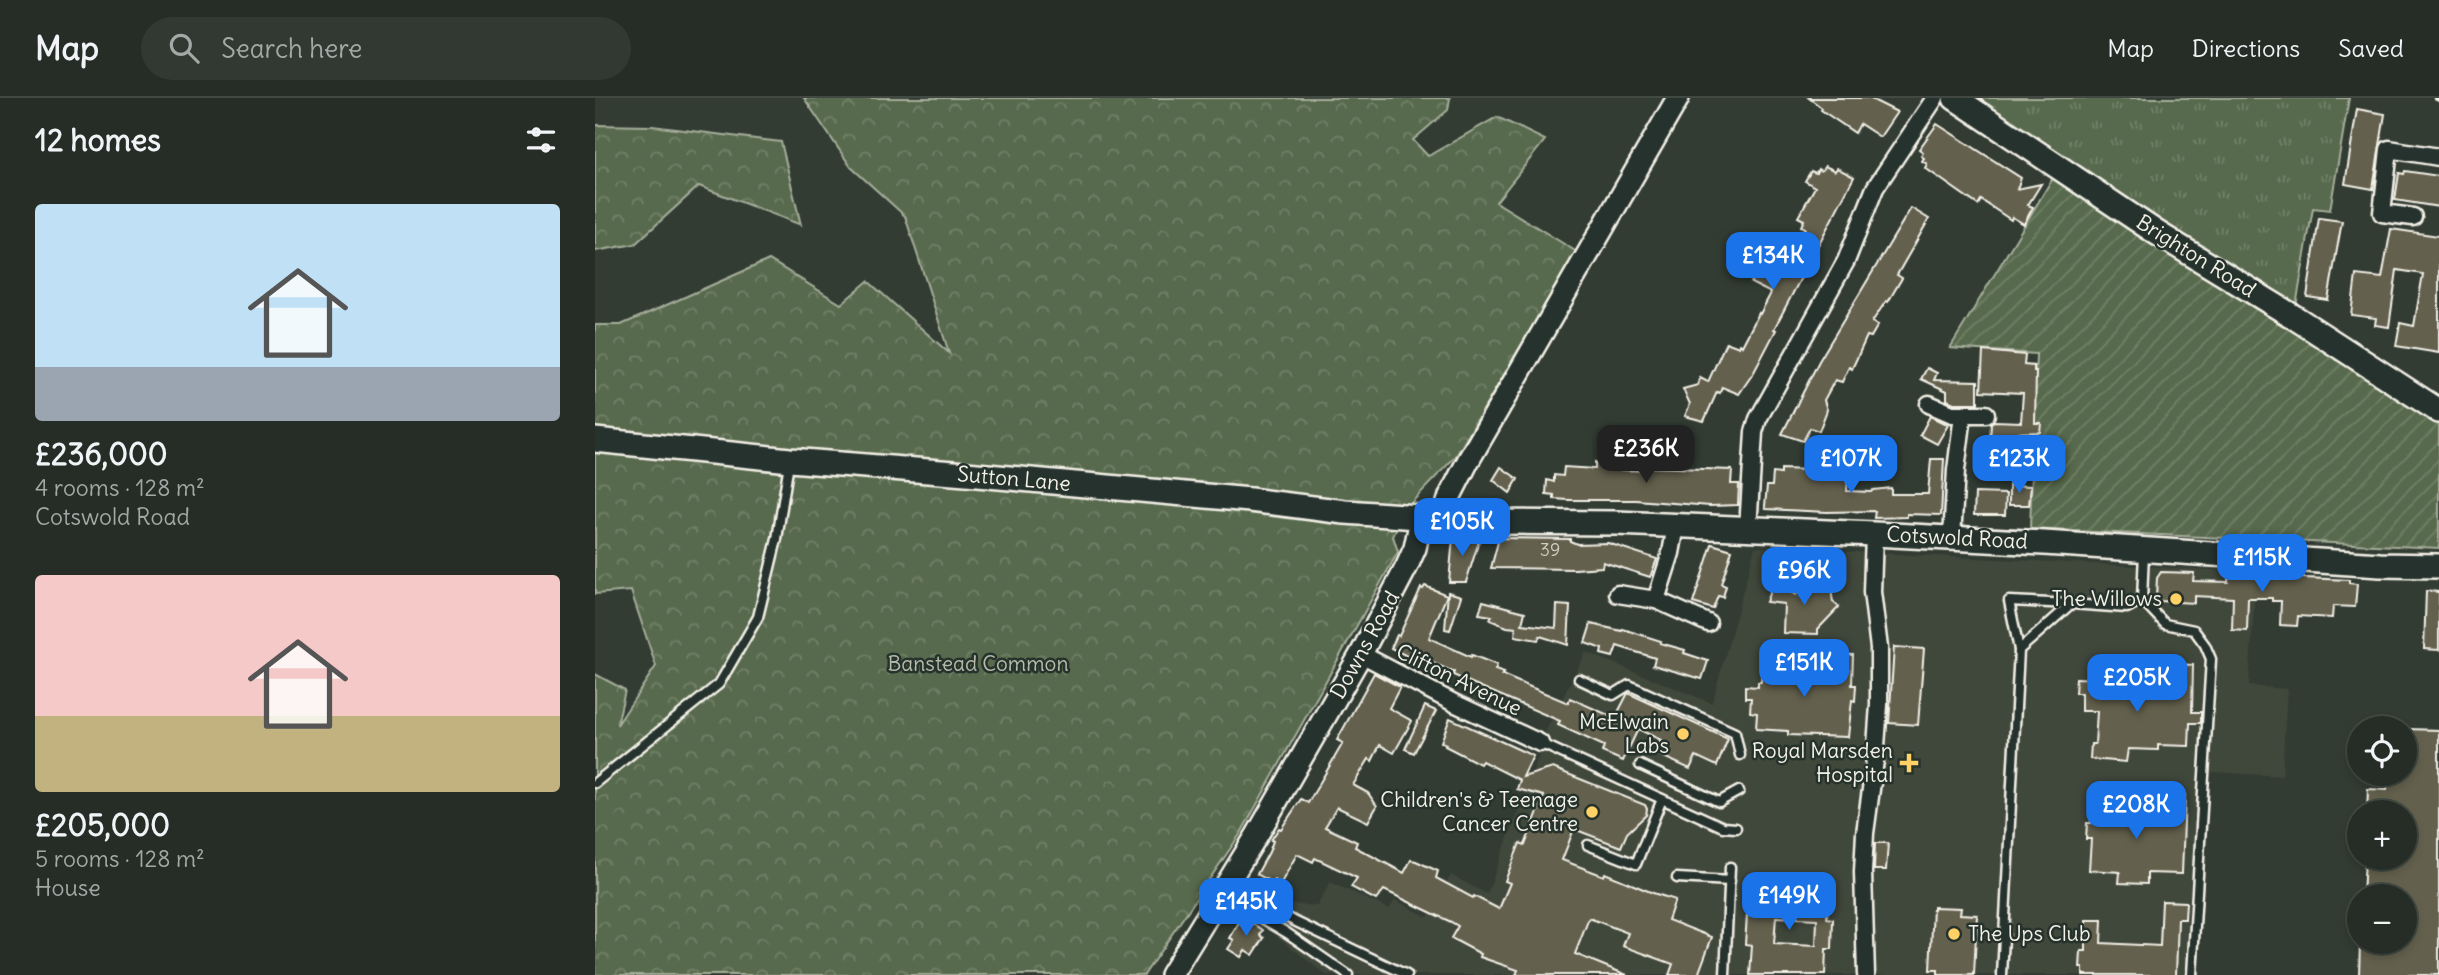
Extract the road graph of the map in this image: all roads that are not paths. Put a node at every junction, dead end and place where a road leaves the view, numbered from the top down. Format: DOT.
graph roads {
  1 [pos="1678,98"];
  2 [pos="1935,98"];
  3 [pos="1955,98"];
  4 [pos="2439,157"];
  5 [pos="2413,217"];
  6 [pos="1929,404"];
  7 [pos="2439,411"];
  8 [pos="1986,414"];
  9 [pos="1963,415"];
  10 [pos="595,440"];
  11 [pos="790,460"];
  12 [pos="1433,518"];
  13 [pos="1677,526"];
  14 [pos="1748,529"];
  15 [pos="1874,534"];
  16 [pos="1952,538"];
  17 [pos="2144,549"];
  18 [pos="2439,566"];
  19 [pos="1618,594"];
  20 [pos="1657,600"];
  21 [pos="2142,600"];
  22 [pos="2071,604"];
  23 [pos="1708,623"];
  24 [pos="2019,650"];
  25 [pos="1361,654"];
  26 [pos="1579,680"];
  27 [pos="1540,743"];
  28 [pos="1740,755"];
  29 [pos="1640,765"];
  30 [pos="595,783"];
  31 [pos="1739,792"];
  32 [pos="1662,799"];
  33 [pos="1736,828"];
  34 [pos="1588,845"];
  35 [pos="1730,867"];
  36 [pos="1677,878"];
  37 [pos="1730,881"];
  38 [pos="1227,891"];
  39 [pos="1171,975"];
  40 [pos="1348,975"];
  41 [pos="1407,975"];
  42 [pos="1725,975"];
  43 [pos="1866,975"];
  44 [pos="2002,975"];
  45 [pos="2192,975"];
  1 -- 12 [label="street, Downs Road"];
  2 -- 14 [label="street"];
  3 -- 7 [label="main road, Brighton Road"];
  4 -- 5 [label="street"];
  6 -- 9 [label="street"];
  8 -- 9 [label="street"];
  9 -- 16 [label="street"];
  10 -- 11 [label="main road, Sutton Lane"];
  11 -- 12 [label="main road, Sutton Lane"];
  11 -- 30 [label="lane"];
  12 -- 13 [label="main road, Cotswold Road"];
  12 -- 25 [label="street, Downs Road"];
  13 -- 14 [label="main road, Cotswold Road"];
  13 -- 20 [label="street"];
  14 -- 15 [label="main road, Cotswold Road"];
  15 -- 16 [label="main road, Cotswold Road"];
  15 -- 43 [label="street"];
  16 -- 17 [label="main road, Cotswold Road"];
  17 -- 18 [label="main road, Cotswold Road"];
  17 -- 21 [label="lane"];
  19 -- 20 [label="street"];
  20 -- 23 [label="street"];
  21 -- 22 [label="lane"];
  21 -- 45 [label="lane"];
  22 -- 24 [label="lane"];
  22 -- 24 [label="lane"];
  24 -- 44 [label="lane"];
  25 -- 27 [label="street, Clifton Avenue"];
  25 -- 38 [label="street, Downs Road"];
  26 -- 28 [label="lane"];
  27 -- 32 [label="lane"];
  29 -- 31 [label="lane"];
  32 -- 33 [label="lane"];
  32 -- 34 [label="lane"];
  35 -- 37 [label="lane"];
  36 -- 37 [label="lane"];
  37 -- 42 [label="lane"];
  38 -- 39 [label="street, Downs Road"];
  38 -- 40 [label="lane"];
  38 -- 41 [label="lane"];
}
